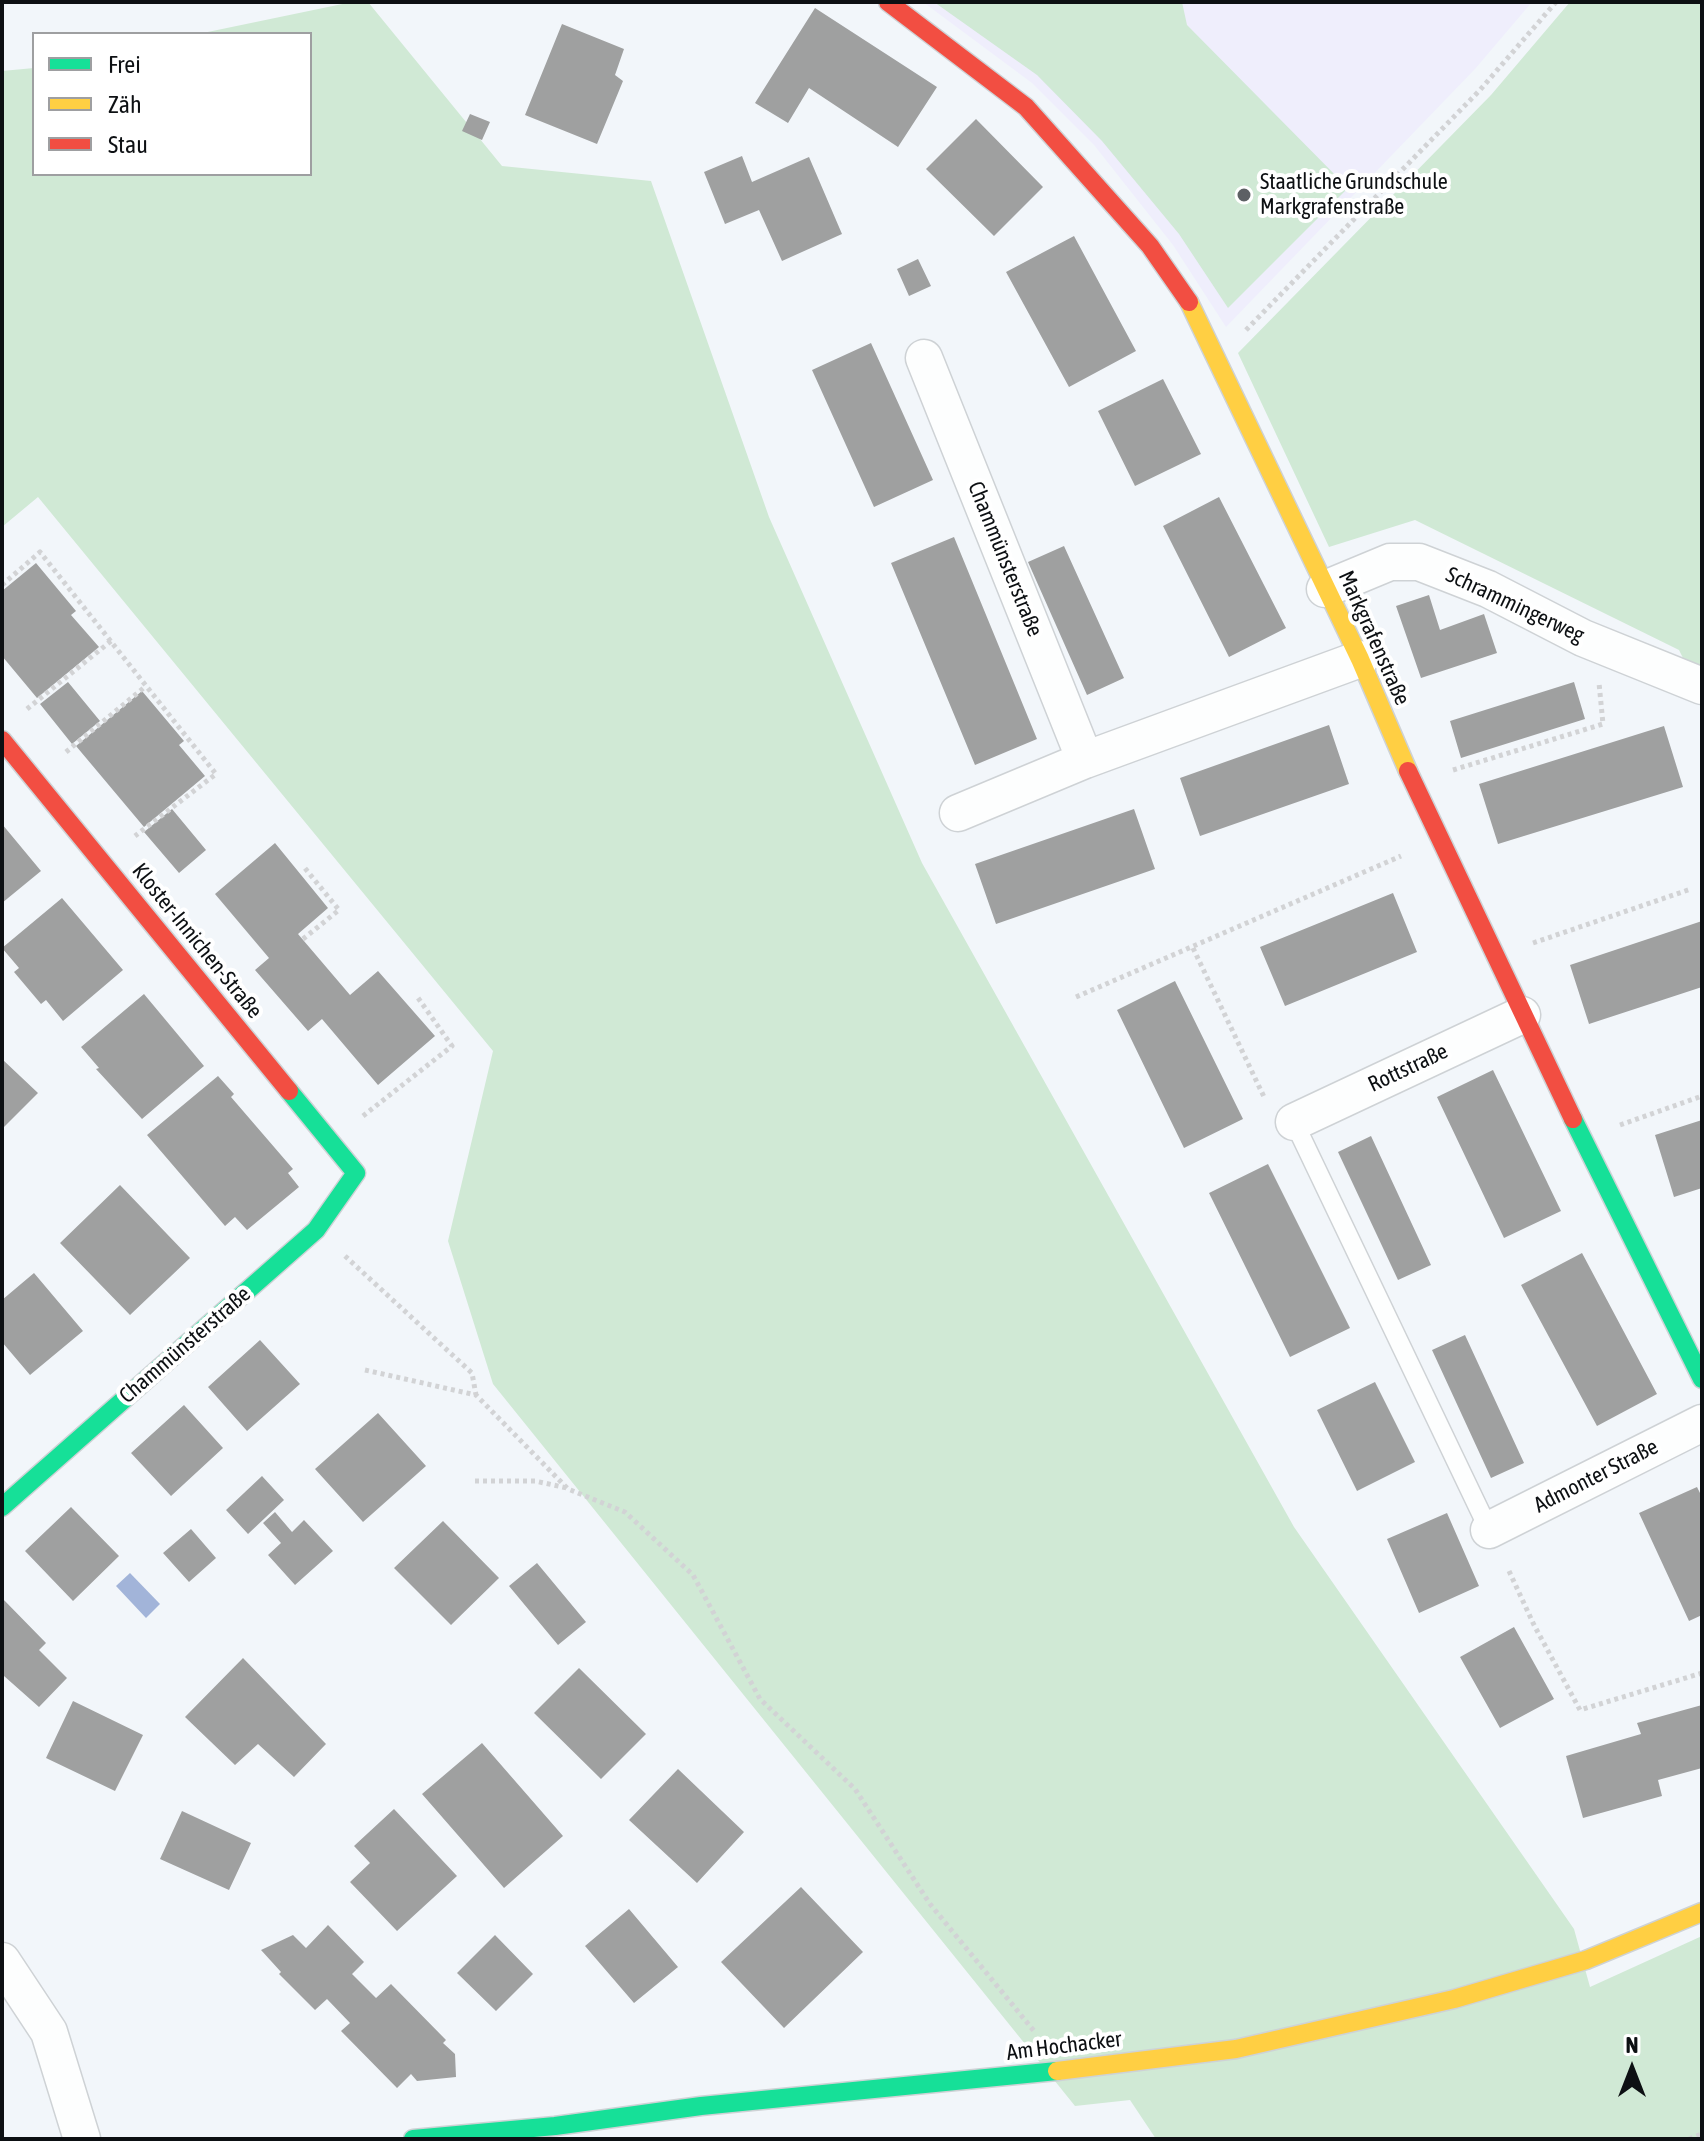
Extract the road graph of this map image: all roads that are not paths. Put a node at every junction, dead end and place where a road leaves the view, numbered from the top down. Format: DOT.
graph roads {
  1 [pos="888,2"];
  2 [pos="924,358"];
  3 [pos="1325,589"];
  4 [pos="1360,659"];
  5 [pos="1702,686"];
  6 [pos="2,740"];
  7 [pos="1085,760"];
  8 [pos="958,813"];
  9 [pos="1522,1015"];
  10 [pos="1294,1122"];
  11 [pos="356,1173"];
  12 [pos="1702,1379"];
  13 [pos="1702,1423"];
  14 [pos="2,1507"];
  15 [pos="1489,1530"];
  16 [pos="1702,1912"];
  17 [pos="2,1961"];
  18 [pos="82,2139"];
  19 [pos="413,2139"];
  1 -- 3 [label="street, Markgrafenstraße"];
  2 -- 7 [label="street, Chammünsterstraße"];
  3 -- 4 [label="street, Markgrafenstraße"];
  3 -- 5 [label="street, Schrammingerweg"];
  4 -- 7 [label="street"];
  4 -- 9 [label="street, Markgrafenstraße"];
  6 -- 11 [label="street, Kloster-Innichen-Straße"];
  7 -- 8 [label="street"];
  9 -- 10 [label="street, Rottstraße"];
  9 -- 12 [label="street, Markgrafenstraße"];
  10 -- 15 [label="lane"];
  11 -- 14 [label="street, Chammünsterstraße"];
  13 -- 15 [label="street, Admonter Straße"];
  16 -- 19 [label="street, Am Hochacker"];
  17 -- 18 [label="street"];
}
